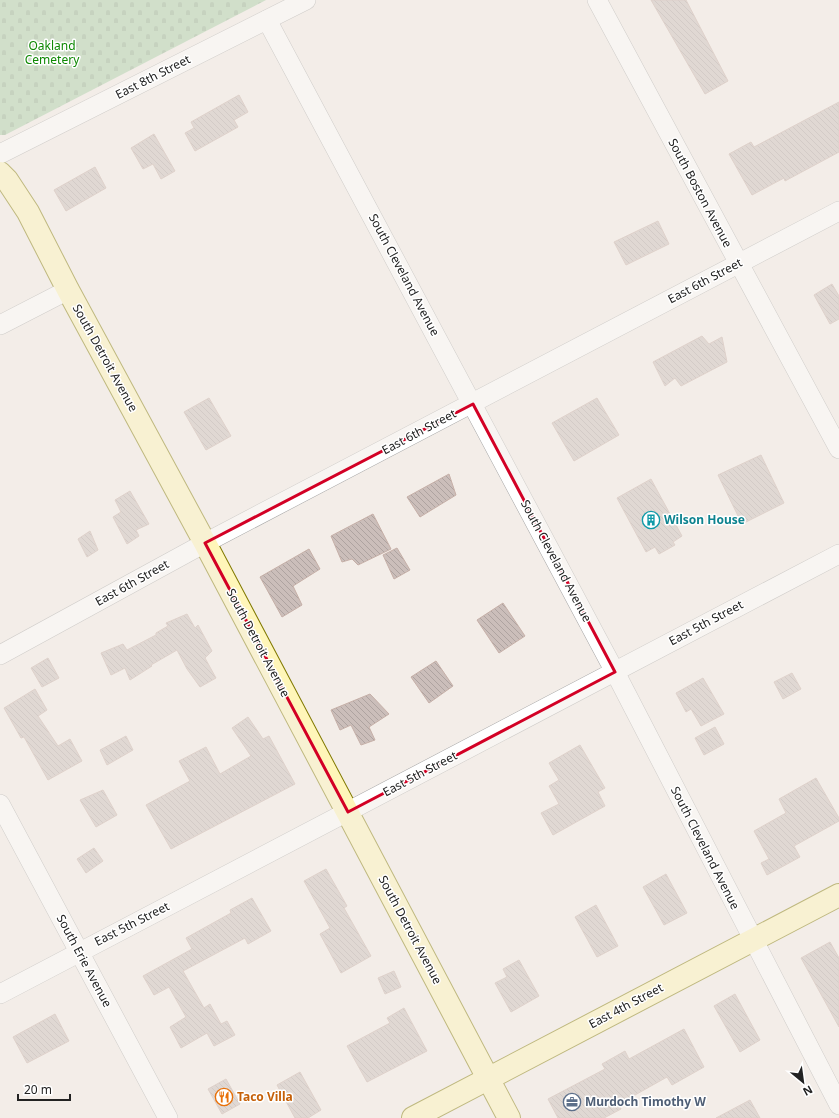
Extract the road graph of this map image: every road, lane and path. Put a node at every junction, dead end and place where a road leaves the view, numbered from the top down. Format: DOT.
graph roads {
  1 [pos="306,0"];
  2 [pos="597,0"];
  3 [pos="267,20"];
  4 [pos="0,154"];
  5 [pos="0,173"];
  6 [pos="839,211"];
  7 [pos="737,264"];
  8 [pos="68,290"];
  9 [pos="0,326"];
  10 [pos="473,404"];
  11 [pos="839,449"];
  12 [pos="206,543"];
  13 [pos="839,554"];
  14 [pos="0,655"];
  15 [pos="615,672"];
  16 [pos="0,804"];
  17 [pos="348,812"];
  18 [pos="839,895"];
  19 [pos="752,940"];
  20 [pos="79,951"];
  21 [pos="0,994"];
  22 [pos="488,1078"];
  23 [pos="839,1105"];
  24 [pos="168,1118"];
  25 [pos="413,1118"];
  26 [pos="509,1118"];
  1 -- 3 [label="street, East 8th Street"];
  2 -- 7 [label="street, South Boston Avenue"];
  3 -- 4 [label="street, East 8th Street"];
  3 -- 10 [label="street, South Cleveland Avenue"];
  5 -- 8 [label="street, South Detroit Avenue"];
  6 -- 7 [label="street, East 6th Street"];
  7 -- 10 [label="street, East 6th Street"];
  7 -- 11 [label="street, South Boston Avenue"];
  8 -- 9 [label="street"];
  8 -- 12 [label="street, South Detroit Avenue"];
  10 -- 12 [label="street, East 6th Street"];
  10 -- 15 [label="street, South Cleveland Avenue"];
  12 -- 14 [label="street, East 6th Street"];
  12 -- 17 [label="street, South Detroit Avenue"];
  13 -- 15 [label="street, East 5th Street"];
  15 -- 17 [label="street, East 5th Street"];
  15 -- 19 [label="street, South Cleveland Avenue"];
  16 -- 20 [label="street, South Erie Avenue"];
  17 -- 20 [label="street, East 5th Street"];
  17 -- 22 [label="street, South Detroit Avenue"];
  18 -- 19 [label="street, East 4th Street"];
  19 -- 22 [label="street, East 4th Street"];
  19 -- 23 [label="street, South Cleveland Avenue"];
  20 -- 21 [label="street, East 5th Street"];
  20 -- 24 [label="street, South Erie Avenue"];
  22 -- 25 [label="street, East 4th Street"];
  22 -- 26 [label="street, South Detroit Avenue"];
}
